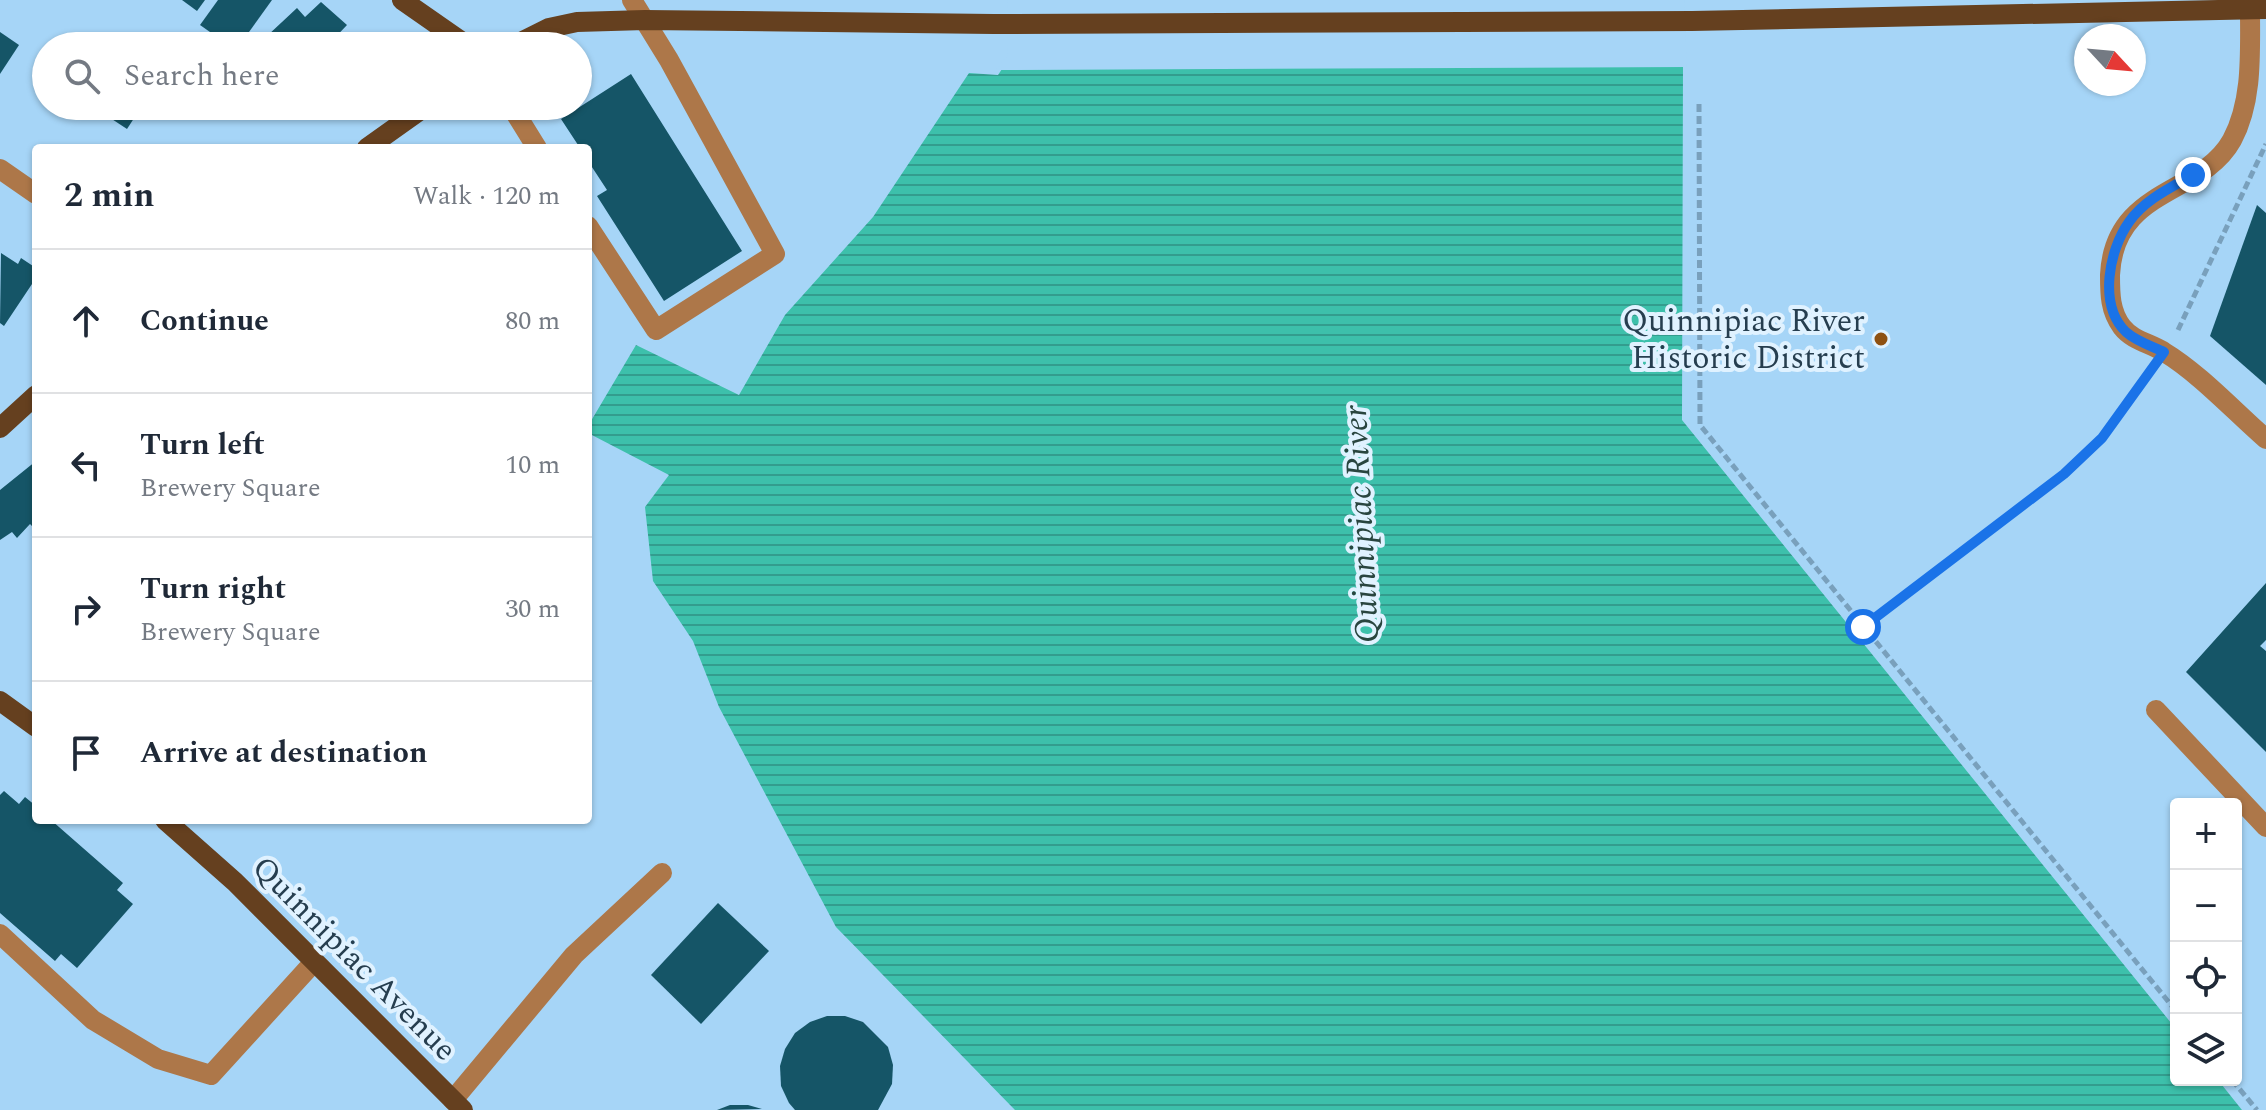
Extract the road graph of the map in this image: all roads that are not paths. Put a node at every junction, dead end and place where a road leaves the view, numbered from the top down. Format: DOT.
graph roads {
  1 [pos="402,0"];
  2 [pos="632,0"];
  3 [pos="2258,8"];
  4 [pos="645,20"];
  5 [pos="448,32"];
  6 [pos="541,32"];
  7 [pos="406,120"];
  8 [pos="520,120"];
  9 [pos="373,144"];
  10 [pos="535,144"];
  11 [pos="0,169"];
  12 [pos="32,191"];
  13 [pos="592,232"];
  14 [pos="32,399"];
  15 [pos="0,428"];
  16 [pos="2266,439"];
  17 [pos="0,701"];
  18 [pos="2156,710"];
  19 [pos="32,724"];
  20 [pos="170,824"];
  21 [pos="2266,827"];
  22 [pos="662,873"];
  23 [pos="0,934"];
  24 [pos="313,963"];
  25 [pos="458,1105"];
  1 -- 5 [label="main road"];
  2 -- 4 [label="street"];
  3 -- 4 [label="main road"];
  3 -- 16 [label="street"];
  4 -- 6 [label="main road"];
  4 -- 13 [label="street"];
  7 -- 9 [label="main road"];
  8 -- 10 [label="street"];
  11 -- 12 [label="street"];
  14 -- 15 [label="main road"];
  17 -- 19 [label="main road"];
  18 -- 21 [label="street"];
  20 -- 24 [label="main road, Quinnipiac Avenue"];
  22 -- 25 [label="street"];
  23 -- 24 [label="street"];
  24 -- 25 [label="main road, Quinnipiac Avenue"];
}
